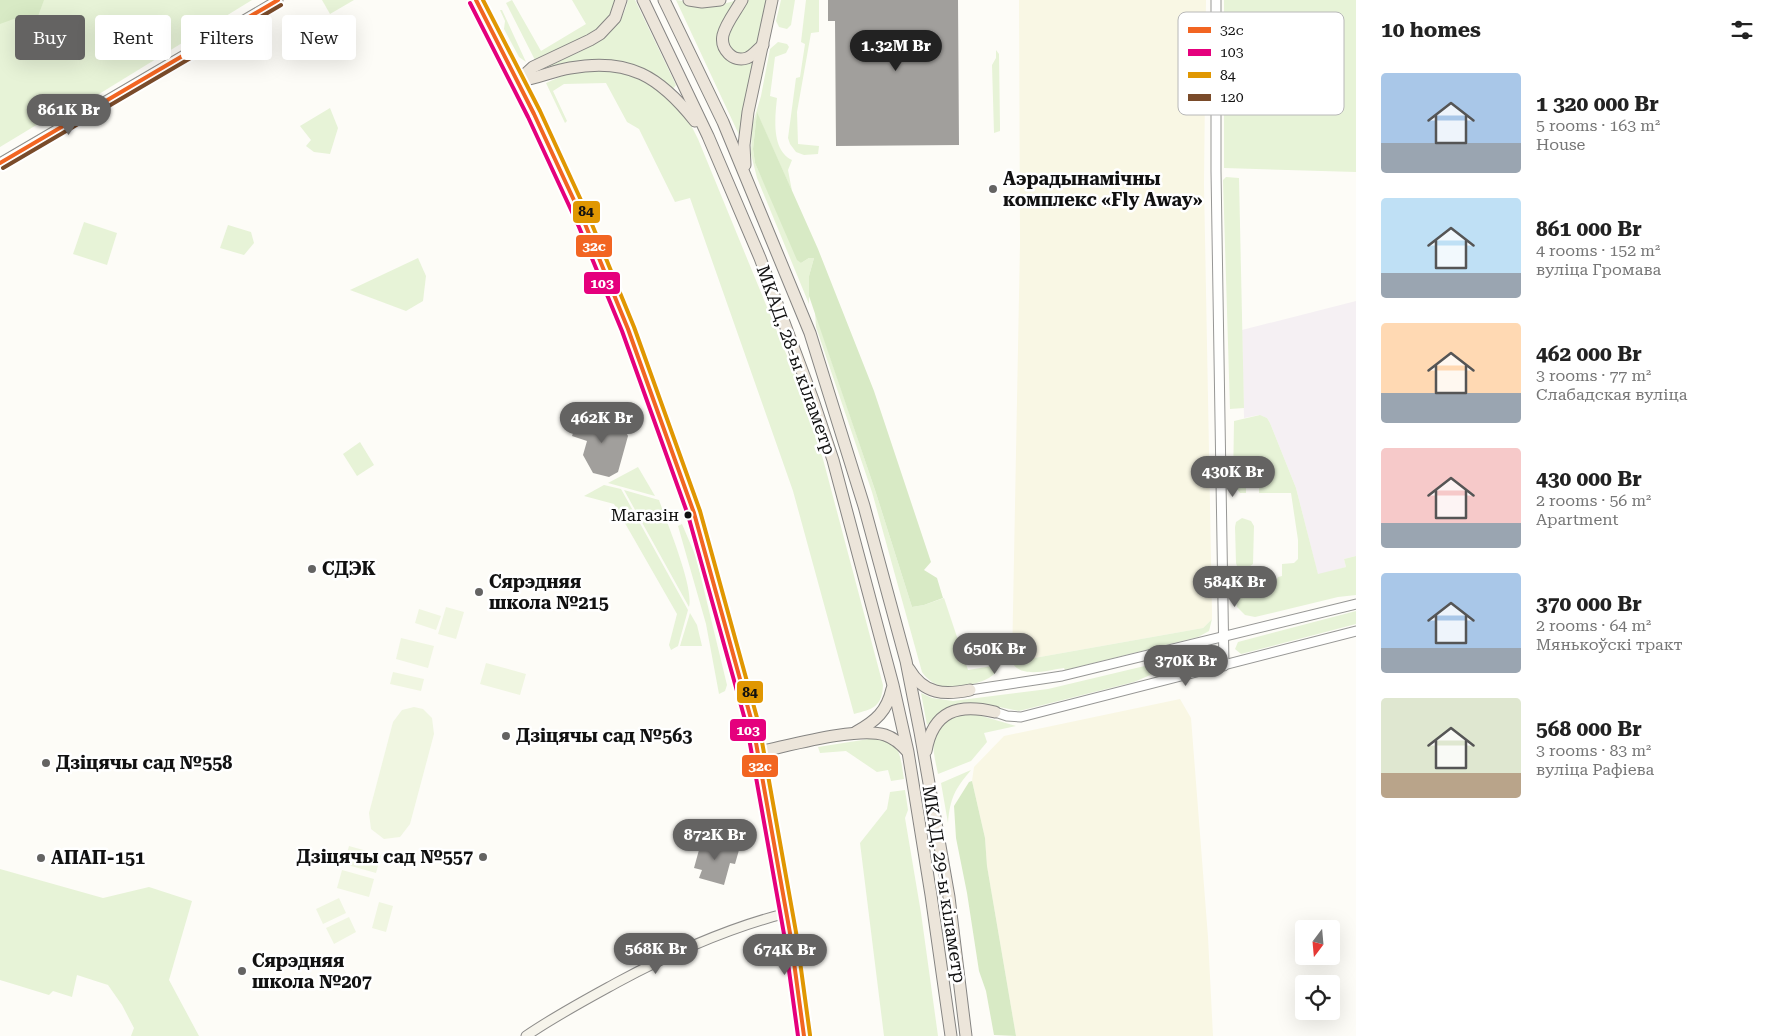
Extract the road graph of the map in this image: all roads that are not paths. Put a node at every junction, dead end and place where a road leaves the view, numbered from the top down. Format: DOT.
graph roads {
  1 [pos="278,0"];
  2 [pos="476,0"];
  3 [pos="621,0"];
  4 [pos="643,0"];
  5 [pos="664,0"];
  6 [pos="689,0"];
  7 [pos="720,0"];
  8 [pos="742,0"];
  9 [pos="772,0"];
  10 [pos="762,45"];
  11 [pos="518,81"];
  12 [pos="1216,115"];
  13 [pos="708,136"];
  14 [pos="0,163"];
  15 [pos="747,179"];
  16 [pos="1356,604"];
  17 [pos="1356,631"];
  18 [pos="1224,637"];
  19 [pos="906,661"];
  20 [pos="1224,666"];
  21 [pos="893,685"];
  22 [pos="970,690"];
  23 [pos="995,712"];
  24 [pos="920,732"];
  25 [pos="854,733"];
  26 [pos="904,735"];
  27 [pos="758,752"];
  28 [pos="908,752"];
  29 [pos="925,758"];
  30 [pos="787,913"];
  31 [pos="526,1036"];
  32 [pos="804,1036"];
  33 [pos="950,1036"];
  34 [pos="966,1036"];
  1 -- 14 [label="main road"];
  2 -- 11 [label="main road"];
  3 -- 11 [label="highway"];
  4 -- 13 [label="highway, МКАД, 28-ы кіламетр"];
  5 -- 15 [label="highway, МКАД, 28-ы кіламетр"];
  6 -- 7 [label="highway"];
  8 -- 10 [label="highway"];
  9 -- 10 [label="highway"];
  10 -- 15 [label="highway"];
  11 -- 13 [label="highway"];
  11 -- 27 [label="main road"];
  12 -- 18 [label="street"];
  13 -- 21 [label="highway, МКАД, 28-ы кіламетр"];
  15 -- 19 [label="highway, МКАД, 28-ы кіламетр"];
  16 -- 18 [label="street"];
  17 -- 20 [label="street"];
  18 -- 20 [label="street"];
  18 -- 22 [label="street"];
  19 -- 22 [label="highway"];
  19 -- 24 [label="highway, МКАД, 28-ы кіламетр"];
  20 -- 23 [label="street"];
  21 -- 25 [label="highway"];
  21 -- 26 [label="highway, МКАД, 28-ы кіламетр"];
  23 -- 29 [label="highway"];
  24 -- 29 [label="highway, МКАД, 29-ы кіламетр"];
  25 -- 27 [label="highway"];
  25 -- 28 [label="highway"];
  26 -- 28 [label="highway, МКАД, 29-ы кіламетр"];
  27 -- 30 [label="main road"];
  28 -- 33 [label="highway, МКАД, 29-ы кіламетр"];
  29 -- 34 [label="highway, МКАД, 29-ы кіламетр"];
  30 -- 31 [label="main road"];
  30 -- 32 [label="main road"];
}
